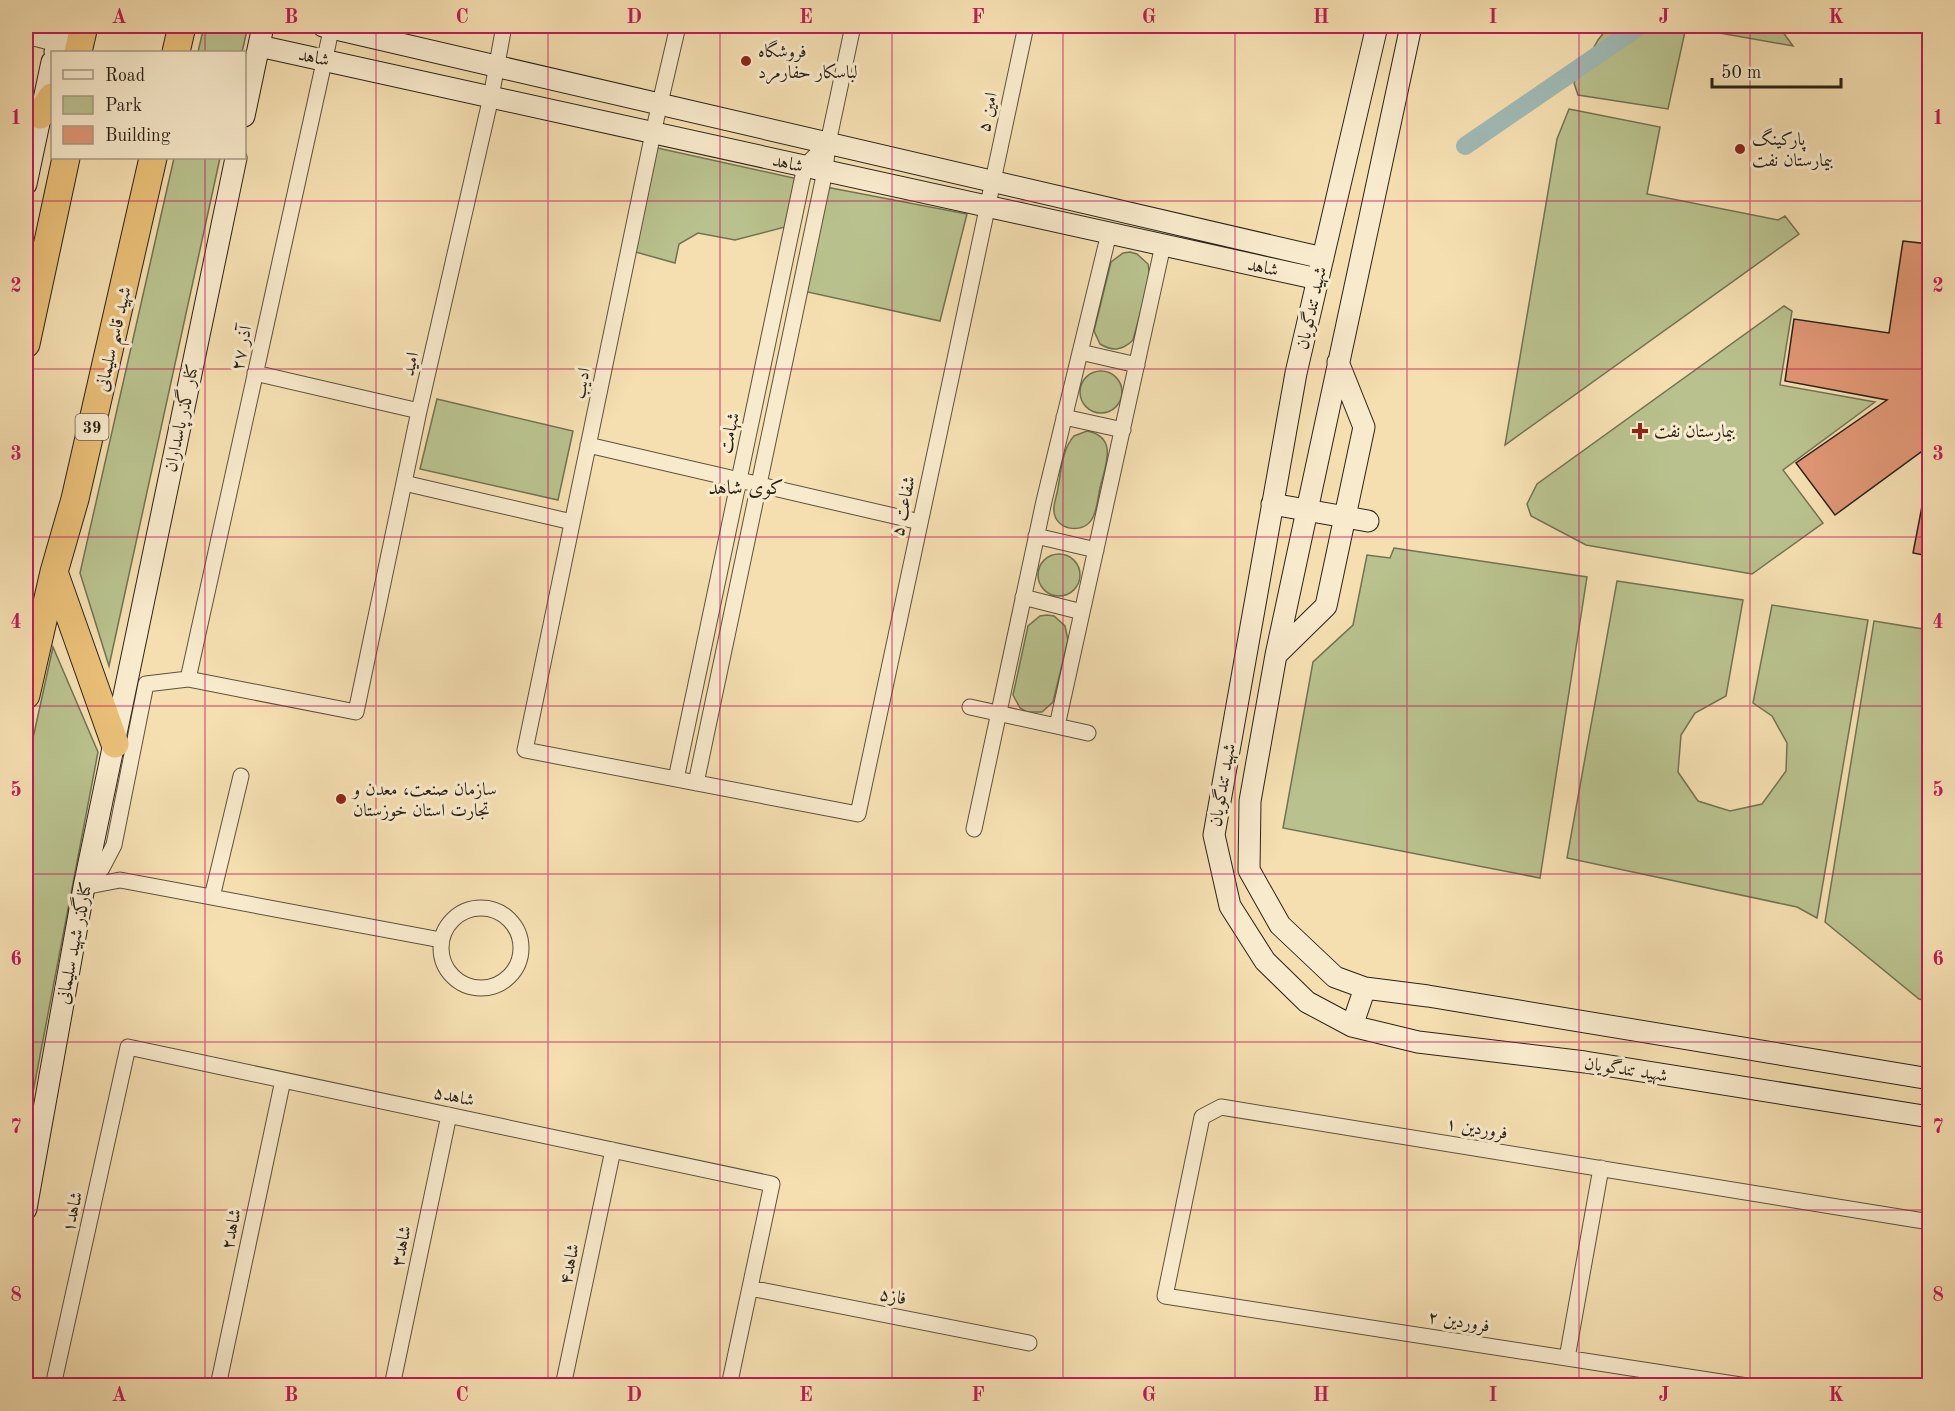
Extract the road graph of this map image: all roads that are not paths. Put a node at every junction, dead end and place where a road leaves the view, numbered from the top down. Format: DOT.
graph roads {
  1 [pos="84,26"];
  2 [pos="95,26"];
  3 [pos="182,26"];
  4 [pos="329,26"];
  5 [pos="504,26"];
  6 [pos="678,26"];
  7 [pos="853,26"];
  8 [pos="1026,26"];
  9 [pos="1377,26"];
  10 [pos="1411,26"];
  11 [pos="261,35"];
  12 [pos="26,36"];
  13 [pos="60,47"];
  14 [pos="89,51"];
  15 [pos="176,51"];
  16 [pos="324,60"];
  17 [pos="495,66"];
  18 [pos="51,85"];
  19 [pos="491,97"];
  20 [pos="661,104"];
  21 [pos="46,106"];
  22 [pos="246,106"];
  23 [pos="653,133"];
  24 [pos="828,143"];
  25 [pos="66,159"];
  26 [pos="153,159"];
  27 [pos="236,159"];
  28 [pos="815,168"];
  29 [pos="992,182"];
  30 [pos="26,184"];
  31 [pos="987,206"];
  32 [pos="1109,233"];
  33 [pos="1163,245"];
  34 [pos="1323,258"];
  35 [pos="1318,279"];
  36 [pos="26,344"];
  37 [pos="1080,352"];
  38 [pos="1338,362"];
  39 [pos="1137,365"];
  40 [pos="255,374"];
  41 [pos="419,411"];
  42 [pos="1064,417"];
  43 [pos="1122,430"];
  44 [pos="588,446"];
  45 [pos="739,480"];
  46 [pos="404,483"];
  47 [pos="759,484"];
  48 [pos="1272,504"];
  49 [pos="1307,510"];
  50 [pos="1345,518"];
  51 [pos="1368,521"];
  52 [pos="572,522"];
  53 [pos="920,522"];
  54 [pos="1036,536"];
  55 [pos="1096,550"];
  56 [pos="54,572"];
  57 [pos="1023,597"];
  58 [pos="1082,612"];
  59 [pos="1276,655"];
  60 [pos="127,678"];
  61 [pos="188,679"];
  62 [pos="26,694"];
  63 [pos="970,706"];
  64 [pos="998,713"];
  65 [pos="1057,726"];
  66 [pos="1088,733"];
  67 [pos="115,744"];
  68 [pos="242,776"];
  69 [pos="676,779"];
  70 [pos="696,783"];
  71 [pos="1220,798"];
  72 [pos="1250,801"];
  73 [pos="974,829"];
  74 [pos="84,888"];
  75 [pos="212,897"];
  76 [pos="441,940"];
  77 [pos="1365,988"];
  78 [pos="1352,1026"];
  79 [pos="128,1047"];
  80 [pos="1929,1079"];
  81 [pos="283,1080"];
  82 [pos="449,1115"];
  83 [pos="1929,1117"];
  84 [pos="613,1150"];
  85 [pos="1601,1168"];
  86 [pos="26,1209"];
  87 [pos="1929,1222"];
  88 [pos="750,1288"];
  89 [pos="1164,1296"];
  90 [pos="1029,1343"];
  91 [pos="1568,1358"];
  92 [pos="53,1386"];
  93 [pos="218,1386"];
  94 [pos="392,1386"];
  95 [pos="563,1386"];
  96 [pos="729,1386"];
  97 [pos="1747,1386"];
  1 -- 13 [label="highway"];
  2 -- 14 [label="highway"];
  3 -- 15 [label="highway"];
  4 -- 16 [label="street, آذر ۲۷"];
  4 -- 17 [label="main road, شاهد"];
  5 -- 17 [label="street, امید"];
  6 -- 20 [label="street, ادیب"];
  7 -- 24 [label="street"];
  8 -- 29 [label="street, امین ۵"];
  9 -- 34 [label="main road, شهید تندگویان"];
  10 -- 38 [label="main road, شهید تندگویان"];
  11 -- 16 [label="main road, شاهد"];
  11 -- 22 [label="main road"];
  12 -- 13 [label="street"];
  16 -- 19 [label="main road, شاهد"];
  16 -- 40 [label="street, آذر ۲۷"];
  17 -- 19 [label="street, امید"];
  17 -- 20 [label="main road, شاهد"];
  18 -- 21 [label="main road"];
  19 -- 23 [label="main road, شاهد"];
  19 -- 41 [label="street, امید"];
  20 -- 23 [label="street, ادیب"];
  20 -- 24 [label="main road, شاهد"];
  21 -- 30 [label="main road"];
  23 -- 28 [label="main road, شاهد"];
  23 -- 44 [label="street, ادیب"];
  24 -- 28 [label="street"];
  24 -- 29 [label="main road, شاهد"];
  25 -- 36 [label="highway"];
  26 -- 56 [label="highway, شهید قاسم سلیمانی / 39"];
  27 -- 60 [label="main road, کنار گذر پاسداران"];
  28 -- 31 [label="main road, شاهد"];
  28 -- 45 [label="street, شهامت"];
  28 -- 47 [label="street"];
  29 -- 31 [label="street, امین ۵"];
  29 -- 34 [label="main road, شاهد"];
  31 -- 32 [label="main road, شاهد"];
  31 -- 53 [label="street, شفاعت ۵"];
  32 -- 33 [label="main road, شاهد"];
  32 -- 37 [label="street"];
  33 -- 35 [label="main road, شاهد"];
  33 -- 39 [label="street"];
  34 -- 35 [label="main road, شهید تندگویان"];
  35 -- 48 [label="main road, شهید تندگویان"];
  37 -- 39 [label="street"];
  37 -- 42 [label="street"];
  38 -- 49 [label="main road, شهید تندگویان"];
  38 -- 50 [label="main road"];
  39 -- 43 [label="street"];
  40 -- 41 [label="street"];
  40 -- 61 [label="street, آذر ۲۷"];
  41 -- 46 [label="street, امید"];
  42 -- 43 [label="street"];
  42 -- 54 [label="street"];
  43 -- 55 [label="street"];
  44 -- 45 [label="street"];
  44 -- 52 [label="street, ادیب"];
  45 -- 47 [label="street"];
  45 -- 69 [label="street, شهامت"];
  46 -- 52 [label="street"];
  46 -- 61 [label="street, امید"];
  47 -- 53 [label="street"];
  47 -- 70 [label="street"];
  48 -- 49 [label="main road"];
  48 -- 71 [label="main road, شهید تندگویان"];
  49 -- 50 [label="main road"];
  49 -- 59 [label="main road, شهید تندگویان"];
  50 -- 51 [label="main road"];
  50 -- 59 [label="main road"];
  52 -- 69 [label="street, ادیب"];
  53 -- 70 [label="street, شفاعت ۵"];
  54 -- 55 [label="street"];
  54 -- 57 [label="street"];
  55 -- 58 [label="street"];
  56 -- 62 [label="highway, شهید قاسم سلیمانی / 39"];
  56 -- 67 [label="highway"];
  57 -- 58 [label="street"];
  57 -- 64 [label="street"];
  58 -- 65 [label="street"];
  59 -- 72 [label="main road, شهید تندگویان"];
  60 -- 67 [label="main road, کنارگذر شهید سلیمانی"];
  61 -- 74 [label="street"];
  63 -- 64 [label="street"];
  64 -- 65 [label="street"];
  64 -- 73 [label="street"];
  65 -- 66 [label="street"];
  67 -- 74 [label="main road, کنارگذر شهید سلیمانی"];
  68 -- 75 [label="street"];
  69 -- 70 [label="street"];
  71 -- 72 [label="main road"];
  71 -- 78 [label="main road, شهید تندگویان"];
  72 -- 77 [label="main road, شهید تندگویان"];
  74 -- 75 [label="street"];
  74 -- 86 [label="main road, کنارگذر شهید سلیمانی"];
  75 -- 76 [label="street"];
  76 -- 76 [label="street"];
  77 -- 78 [label="main road"];
  77 -- 80 [label="main road, شهید تندگویان"];
  78 -- 83 [label="main road, شهید تندگویان"];
  79 -- 81 [label="street, شاهد۵"];
  79 -- 92 [label="street, شاهد۱"];
  81 -- 82 [label="street, شاهد۵"];
  81 -- 93 [label="street, شاهد۲"];
  82 -- 84 [label="street, شاهد۵"];
  82 -- 94 [label="street, شاهد۳"];
  84 -- 88 [label="street, شاهد۵"];
  84 -- 95 [label="street, شاهد۴"];
  85 -- 87 [label="street, فروردین ۱"];
  85 -- 89 [label="street, فروردین ۱"];
  85 -- 91 [label="street"];
  88 -- 90 [label="street, فاز۵"];
  88 -- 96 [label="street"];
  89 -- 91 [label="street, فروردین ۲"];
  91 -- 97 [label="street, فروردین ۲"];
}
